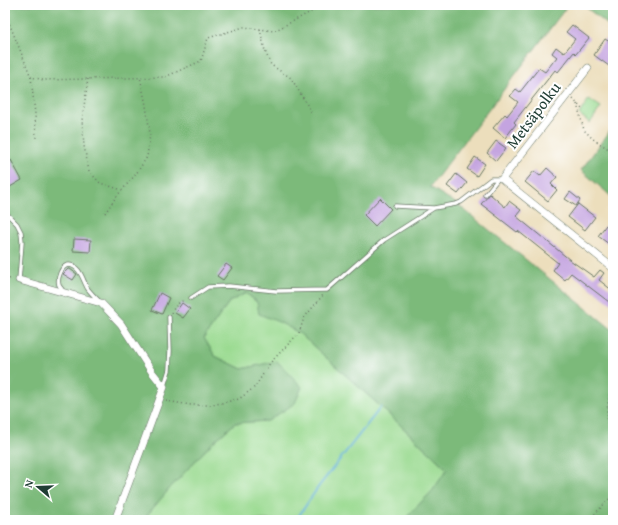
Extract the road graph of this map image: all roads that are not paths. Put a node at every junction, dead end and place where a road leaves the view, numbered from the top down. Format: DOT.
graph roads {
  1 [pos="588,68"];
  2 [pos="499,179"];
  3 [pos="485,195"];
  4 [pos="395,206"];
  5 [pos="434,208"];
  6 [pos="5,211"];
  7 [pos="613,268"];
  8 [pos="19,280"];
  9 [pos="64,293"];
  10 [pos="191,298"];
  11 [pos="101,303"];
  12 [pos="169,317"];
  13 [pos="164,387"];
  14 [pos="115,520"];
  1 -- 2 [label="street, Metsäpolku"];
  2 -- 3 [label="lane"];
  2 -- 5 [label="lane"];
  2 -- 7 [label="street"];
  4 -- 5 [label="lane"];
  5 -- 10 [label="lane"];
  6 -- 8 [label="lane"];
  8 -- 9 [label="street"];
  9 -- 11 [label="street"];
  9 -- 11 [label="lane"];
  11 -- 13 [label="street"];
  12 -- 13 [label="lane"];
  13 -- 14 [label="street"];
}
